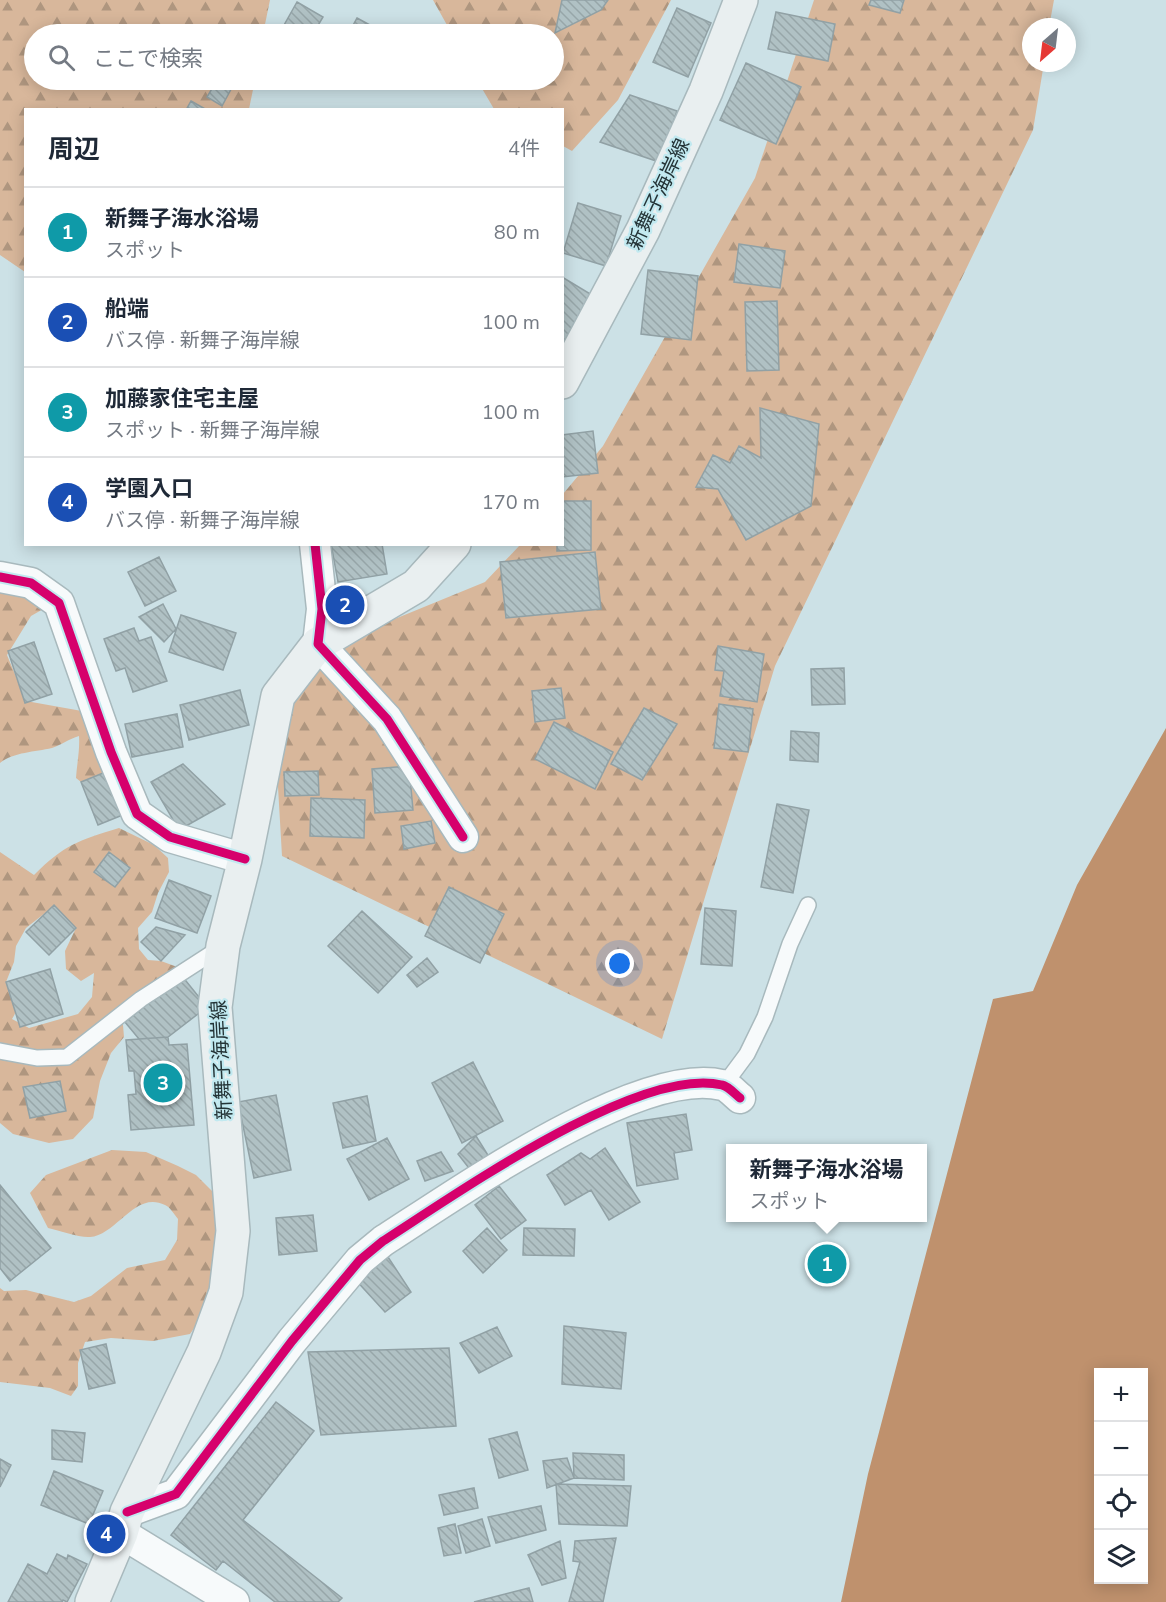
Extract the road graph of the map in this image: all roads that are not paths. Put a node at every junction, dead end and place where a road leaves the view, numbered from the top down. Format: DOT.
graph roads {
  1 [pos="741,0"];
  2 [pos="564,378"];
  3 [pos="315,546"];
  4 [pos="452,546"];
  5 [pos="0,577"];
  6 [pos="318,644"];
  7 [pos="463,837"];
  8 [pos="245,859"];
  9 [pos="808,905"];
  10 [pos="223,946"];
  11 [pos="0,1051"];
  12 [pos="732,1091"];
  13 [pos="124,1522"];
  14 [pos="92,1602"];
  15 [pos="234,1602"];
  1 -- 2 [label="main road, 新舞子海岸線"];
  3 -- 6 [label="street"];
  4 -- 6 [label="main road, 新舞子海岸線"];
  5 -- 8 [label="street"];
  6 -- 7 [label="street"];
  6 -- 8 [label="main road, 新舞子海岸線"];
  8 -- 10 [label="main road, 新舞子海岸線"];
  9 -- 12 [label="lane"];
  10 -- 11 [label="lane"];
  10 -- 13 [label="main road, 新舞子海岸線"];
  12 -- 13 [label="street"];
  13 -- 14 [label="main road, 新舞子海岸線"];
  13 -- 15 [label="street"];
}
